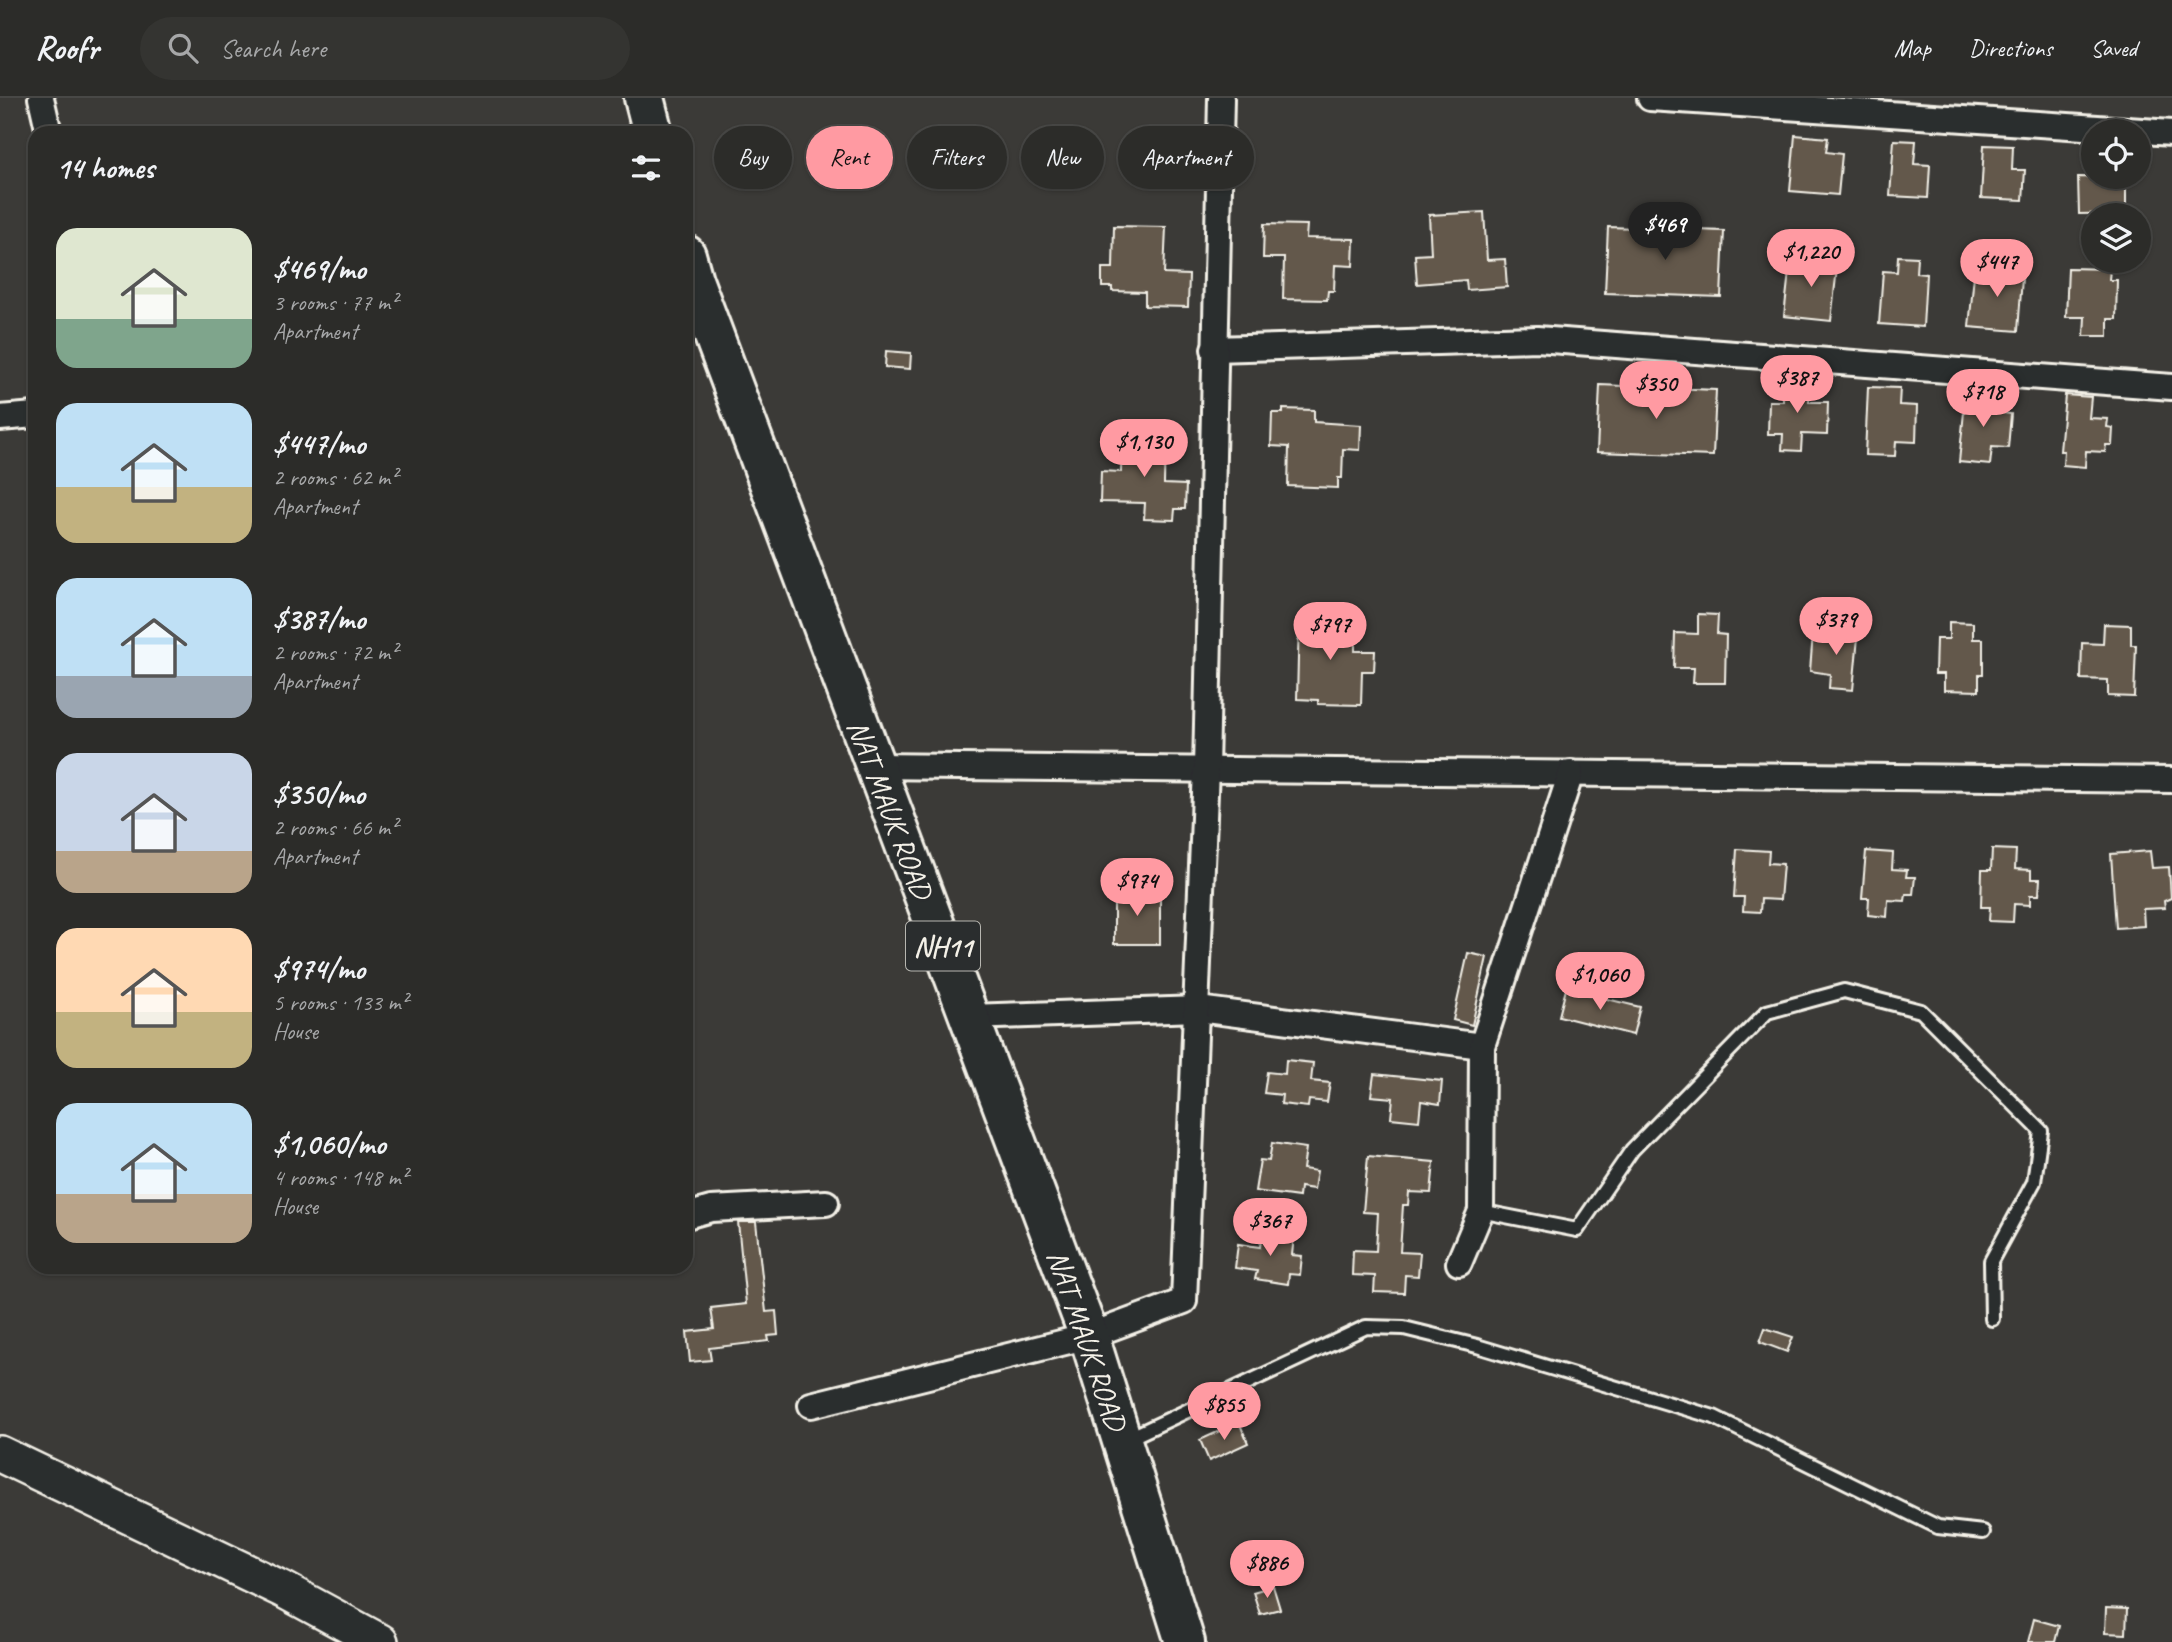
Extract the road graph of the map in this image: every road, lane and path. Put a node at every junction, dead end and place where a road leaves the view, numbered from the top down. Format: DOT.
graph roads {
  1 [pos="41,98"];
  2 [pos="644,98"];
  3 [pos="1221,98"];
  4 [pos="1650,98"];
  5 [pos="47,126"];
  6 [pos="651,126"];
  7 [pos="2172,133"];
  8 [pos="693,280"];
  9 [pos="1214,349"];
  10 [pos="2172,387"];
  11 [pos="28,416"];
  12 [pos="0,418"];
  13 [pos="873,766"];
  14 [pos="1206,769"];
  15 [pos="1572,773"];
  16 [pos="2172,780"];
  17 [pos="1198,1009"];
  18 [pos="970,1017"];
  19 [pos="1482,1046"];
  20 [pos="826,1203"];
  21 [pos="1485,1212"];
  22 [pos="693,1214"];
  23 [pos="1458,1263"];
  24 [pos="1992,1319"];
  25 [pos="1089,1336"];
  26 [pos="811,1405"];
  27 [pos="1122,1441"];
  28 [pos="0,1454"];
  29 [pos="1983,1532"];
  30 [pos="380,1642"];
  31 [pos="1185,1642"];
  1 -- 5 [label="street"];
  2 -- 6 [label="highway"];
  3 -- 9 [label="street"];
  4 -- 7 [label="street"];
  8 -- 13 [label="highway, NAT MAUK ROAD / NH11"];
  9 -- 10 [label="street"];
  9 -- 14 [label="street"];
  11 -- 12 [label="street"];
  13 -- 14 [label="street"];
  13 -- 18 [label="highway, NAT MAUK ROAD / NH11"];
  14 -- 15 [label="street"];
  14 -- 17 [label="street"];
  15 -- 16 [label="street"];
  15 -- 19 [label="street"];
  17 -- 18 [label="street"];
  17 -- 19 [label="street"];
  17 -- 25 [label="street"];
  18 -- 25 [label="highway, NAT MAUK ROAD / NH11"];
  19 -- 23 [label="street"];
  20 -- 22 [label="street"];
  21 -- 24 [label="lane"];
  25 -- 26 [label="street"];
  25 -- 27 [label="highway, NAT MAUK ROAD / NH11"];
  27 -- 29 [label="lane"];
  27 -- 31 [label="highway, NAT MAUK ROAD / NH11"];
  28 -- 30 [label="street"];
}
